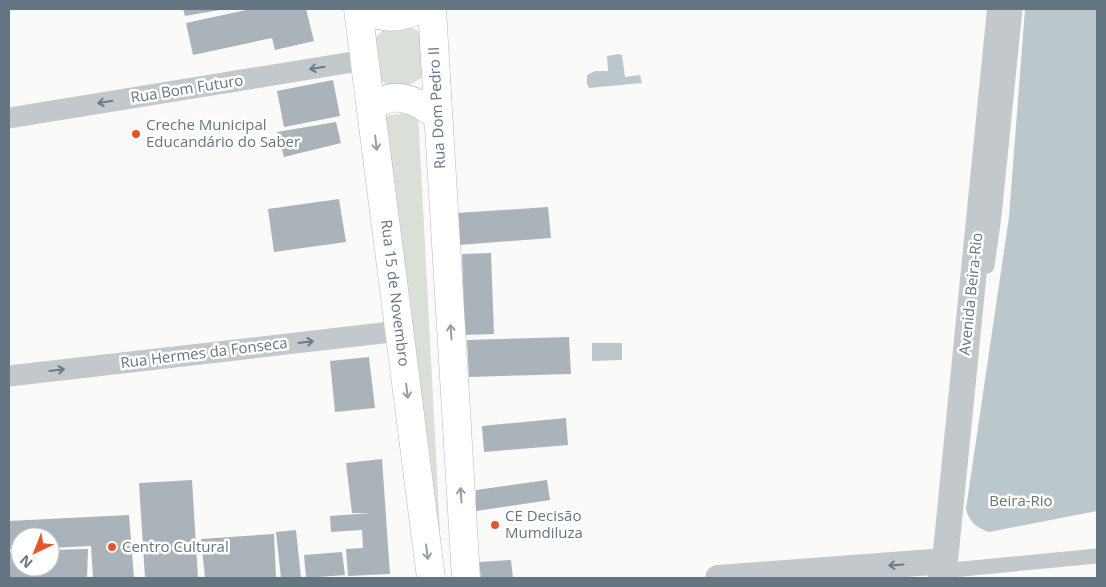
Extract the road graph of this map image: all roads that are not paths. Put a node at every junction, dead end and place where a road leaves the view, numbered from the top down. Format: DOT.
graph roads {
  1 [pos="358,9"];
  2 [pos="364,9"];
  3 [pos="419,9"];
  4 [pos="432,9"];
  5 [pos="1000,9"];
  6 [pos="1014,9"];
  7 [pos="366,60"];
  8 [pos="372,107"];
  9 [pos="437,116"];
  10 [pos="9,118"];
  11 [pos="400,331"];
  12 [pos="9,376"];
  13 [pos="1097,556"];
  14 [pos="947,572"];
  15 [pos="431,578"];
  16 [pos="466,578"];
  17 [pos="718,578"];
  1 -- 7 [label="main road, Rua 15 de Novembro"];
  2 -- 3 [label="main road"];
  4 -- 9 [label="main road, Rua Dom Pedro II"];
  5 -- 14 [label="street, Avenida Beira-Rio"];
  6 -- 14 [label="street"];
  7 -- 8 [label="main road, Rua 15 de Novembro"];
  7 -- 10 [label="street, Rua Bom Futuro, one-way"];
  8 -- 9 [label="main road"];
  8 -- 11 [label="main road, Rua 15 de Novembro, one-way"];
  16 -- 9 [label="main road, Rua Dom Pedro II, one-way"];
  12 -- 11 [label="street, Rua Hermes da Fonseca, one-way"];
  11 -- 15 [label="main road, Rua 15 de Novembro, one-way"];
  13 -- 14 [label="street"];
  14 -- 17 [label="street, one-way"];
}
